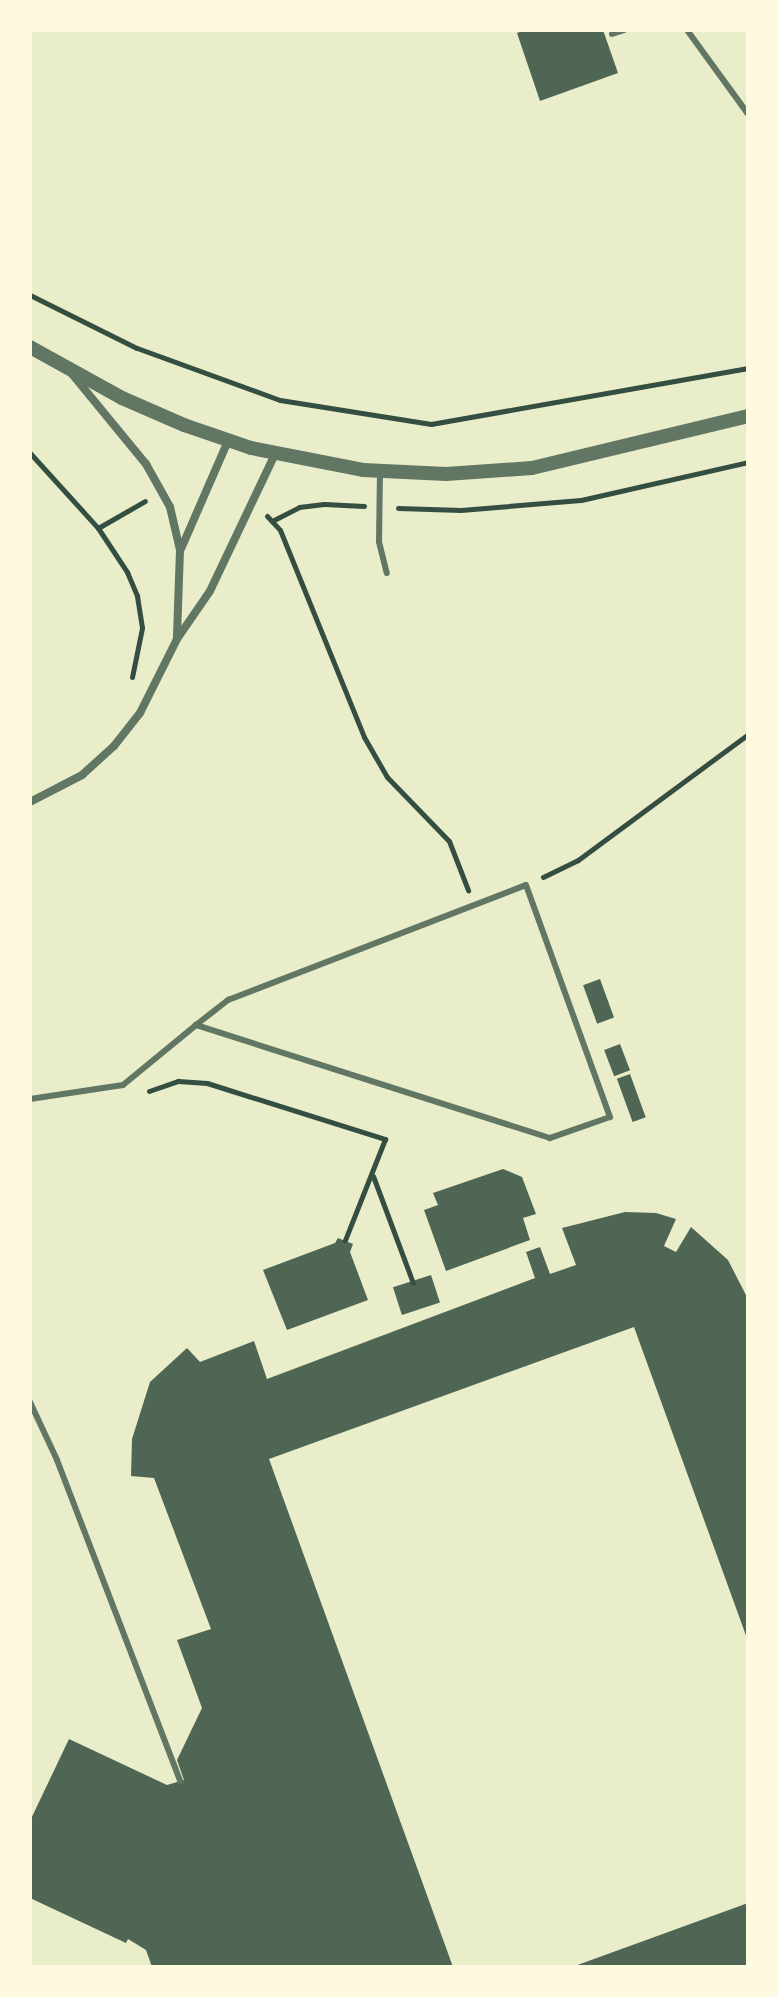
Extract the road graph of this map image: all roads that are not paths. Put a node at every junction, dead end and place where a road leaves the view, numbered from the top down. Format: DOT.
graph roads {
  1 [pos="624,30"];
  2 [pos="687,30"];
  3 [pos="612,34"];
  4 [pos="748,114"];
  5 [pos="30,347"];
  6 [pos="69,370"];
  7 [pos="748,416"];
  8 [pos="228,441"];
  9 [pos="275,454"];
  10 [pos="380,471"];
  11 [pos="180,550"];
  12 [pos="387,573"];
  13 [pos="177,639"];
  14 [pos="30,802"];
  15 [pos="196,1025"];
  16 [pos="30,1099"];
  17 [pos="30,1402"];
  18 [pos="180,1781"];
  1 -- 3 [label="lane"];
  2 -- 4 [label="lane"];
  5 -- 6 [label="street"];
  6 -- 8 [label="street"];
  6 -- 11 [label="street"];
  7 -- 10 [label="street"];
  8 -- 9 [label="street"];
  8 -- 11 [label="street"];
  9 -- 10 [label="street"];
  9 -- 13 [label="street"];
  10 -- 12 [label="lane"];
  11 -- 13 [label="street"];
  13 -- 14 [label="street"];
  15 -- 15 [label="lane"];
  15 -- 16 [label="lane"];
  17 -- 18 [label="lane"];
}
